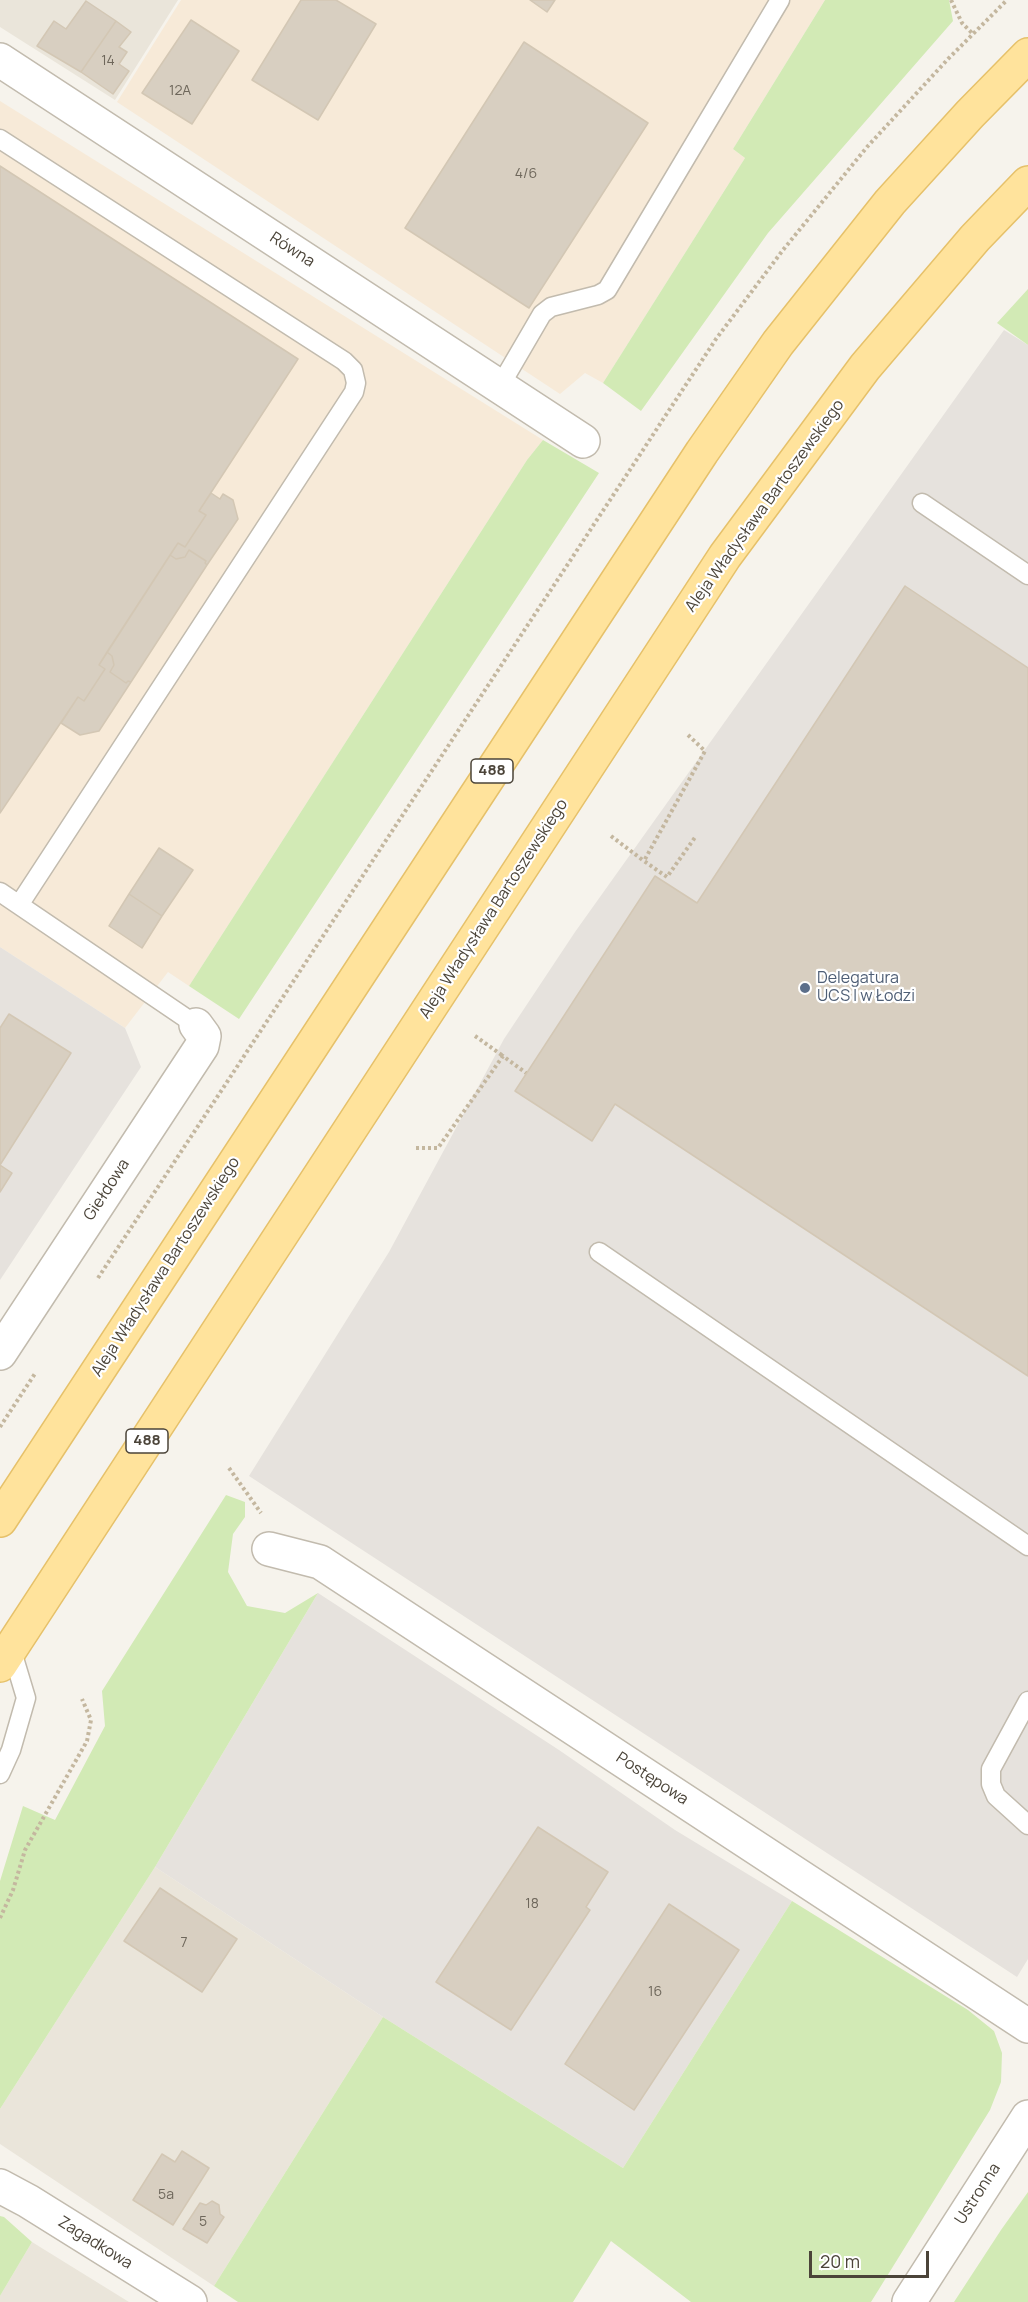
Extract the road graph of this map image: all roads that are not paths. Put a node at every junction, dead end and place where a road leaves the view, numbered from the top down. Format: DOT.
graph roads {
  1 [pos="780,0"];
  2 [pos="1028,55"];
  3 [pos="0,60"];
  4 [pos="0,139"];
  5 [pos="1028,183"];
  6 [pos="500,386"];
  7 [pos="583,441"];
  8 [pos="922,503"];
  9 [pos="1028,574"];
  10 [pos="0,892"];
  11 [pos="19,905"];
  12 [pos="196,1025"];
  13 [pos="599,1252"];
  14 [pos="0,1353"];
  15 [pos="0,1520"];
  16 [pos="1028,1546"];
  17 [pos="269,1549"];
  18 [pos="6,1656"];
  19 [pos="1028,1701"];
  20 [pos="0,1774"];
  21 [pos="1028,1825"];
  22 [pos="1028,2026"];
  23 [pos="1028,2117"];
  24 [pos="0,2186"];
  25 [pos="190,2302"];
  26 [pos="909,2302"];
  1 -- 6 [label="lane"];
  2 -- 15 [label="main road, Aleja Władysława Bartoszewskiego / 488"];
  3 -- 6 [label="street, Równa"];
  4 -- 11 [label="lane"];
  5 -- 18 [label="main road, Aleja Władysława Bartoszewskiego / 488"];
  6 -- 7 [label="street, Równa"];
  8 -- 9 [label="lane"];
  10 -- 11 [label="lane"];
  11 -- 12 [label="lane"];
  12 -- 14 [label="street, Giełdowa"];
  13 -- 16 [label="lane"];
  17 -- 22 [label="street, Postępowa"];
  18 -- 20 [label="lane"];
  19 -- 21 [label="lane"];
  23 -- 26 [label="street, Ustronna"];
  24 -- 25 [label="street, Zagadkowa"];
}
